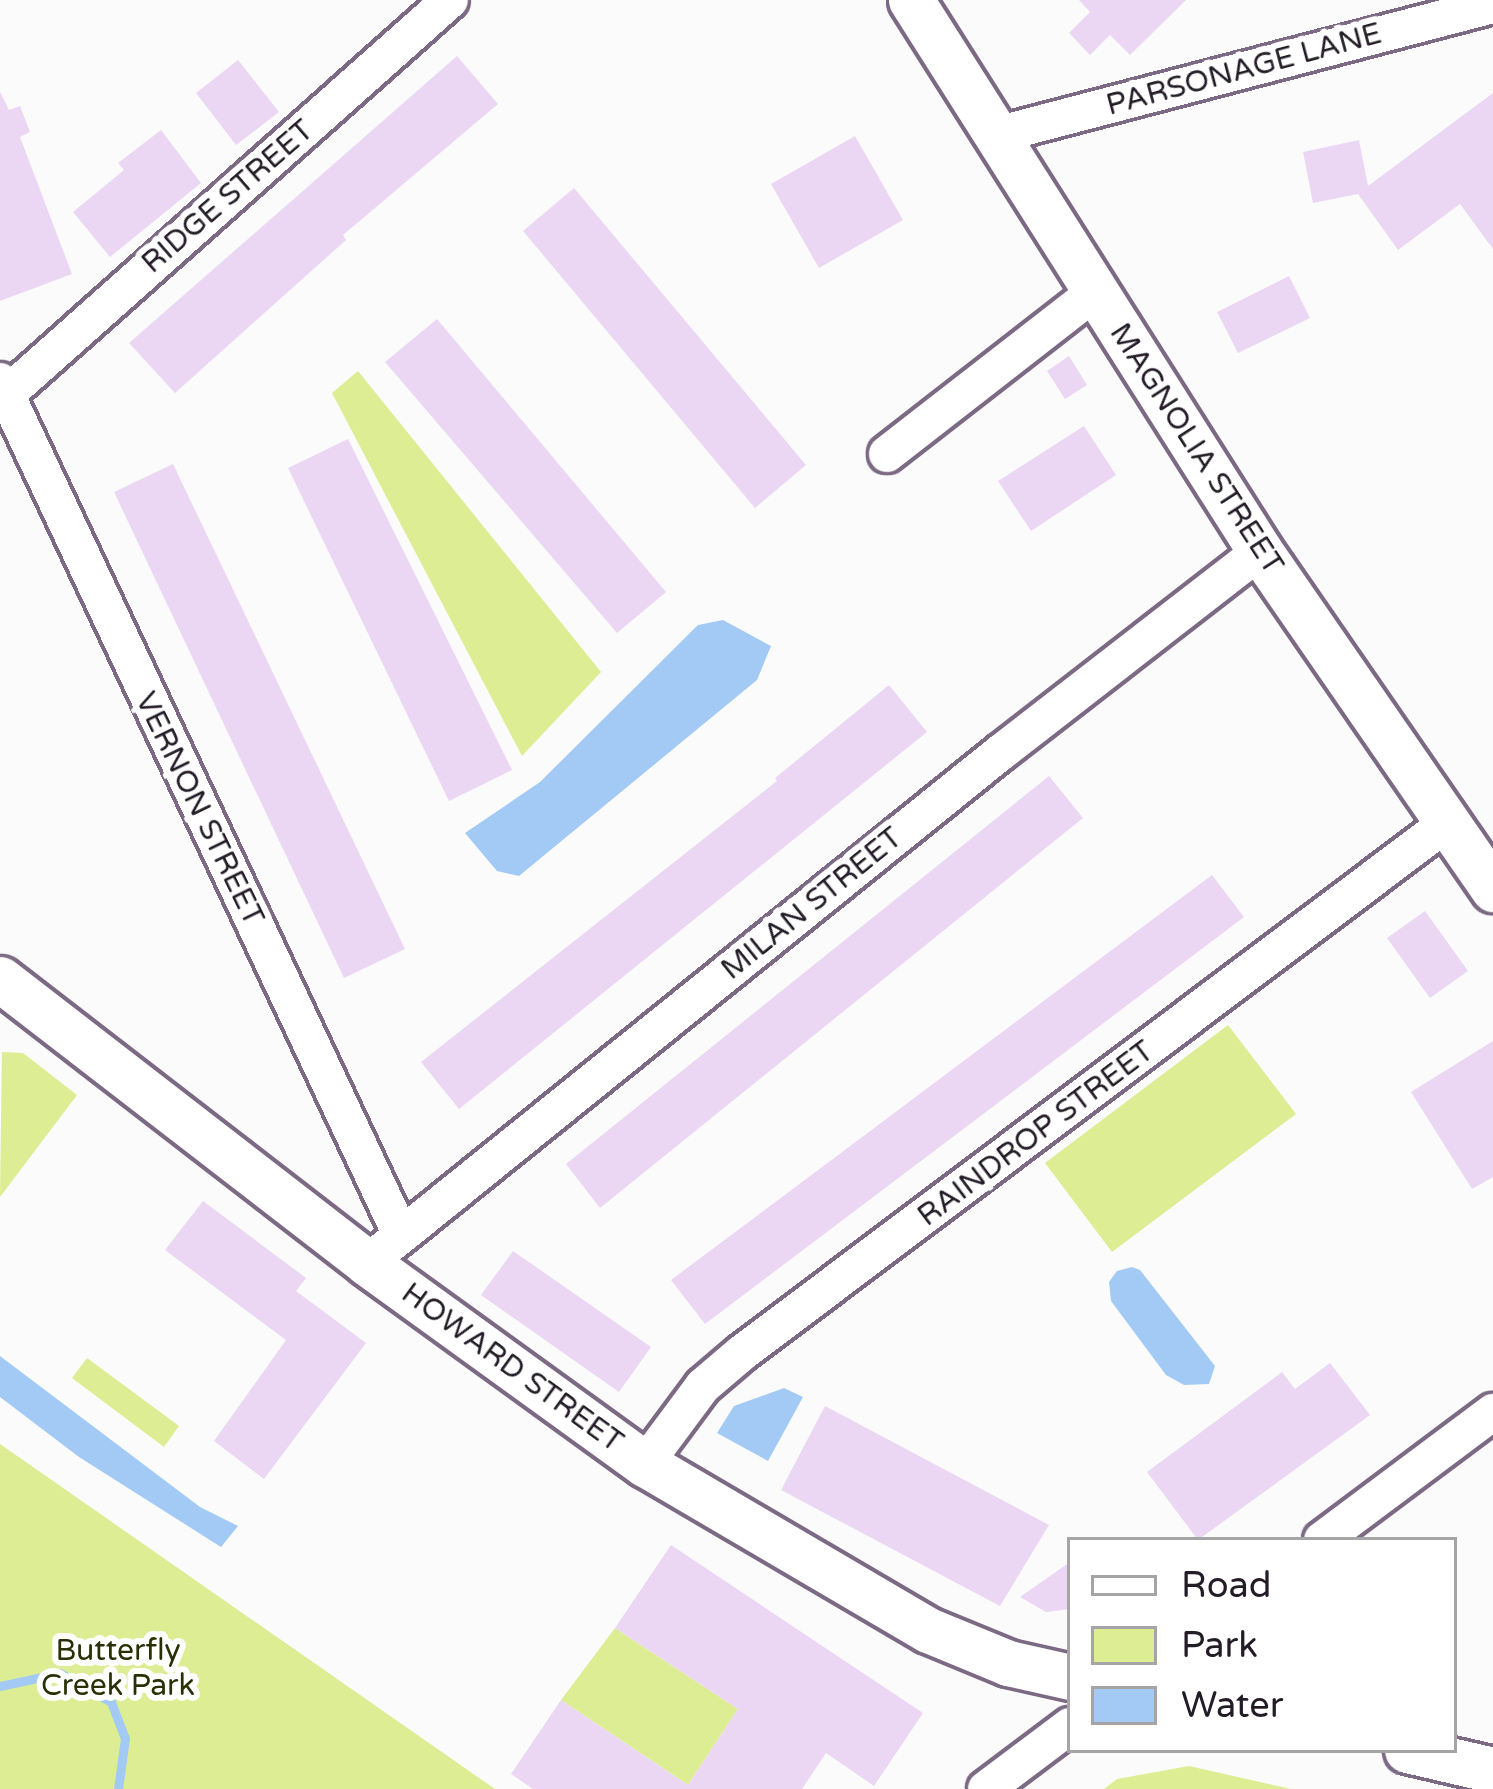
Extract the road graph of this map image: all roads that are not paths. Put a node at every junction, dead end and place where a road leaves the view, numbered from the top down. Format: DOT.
graph roads {
  1 [pos="449,0"];
  2 [pos="911,0"];
  3 [pos="1493,5"];
  4 [pos="996,134"];
  5 [pos="1095,292"];
  6 [pos="3,388"];
  7 [pos="887,454"];
  8 [pos="1260,551"];
  9 [pos="1447,823"];
  10 [pos="1493,889"];
  11 [pos="0,979"];
  12 [pos="384,1249"];
  13 [pos="1493,1412"];
  14 [pos="645,1464"];
  15 [pos="1326,1537"];
  16 [pos="1067,1676"];
  17 [pos="1067,1728"];
  18 [pos="1420,1753"];
  19 [pos="1493,1770"];
  20 [pos="986,1789"];
  1 -- 6 [label="street, RIDGE STREET"];
  2 -- 4 [label="street, MAGNOLIA STREET"];
  3 -- 4 [label="street, PARSONAGE LANE"];
  4 -- 5 [label="street, MAGNOLIA STREET"];
  5 -- 7 [label="street"];
  5 -- 8 [label="street, MAGNOLIA STREET"];
  6 -- 12 [label="street, VERNON STREET"];
  8 -- 9 [label="street, MAGNOLIA STREET"];
  8 -- 12 [label="street, MILAN STREET"];
  9 -- 10 [label="street, MAGNOLIA STREET"];
  9 -- 14 [label="street, RAINDROP STREET"];
  11 -- 12 [label="street, HOWARD STREET"];
  12 -- 14 [label="street, HOWARD STREET"];
  13 -- 15 [label="street"];
  14 -- 16 [label="street, HOWARD STREET"];
  17 -- 20 [label="street"];
  18 -- 19 [label="street"];
}
